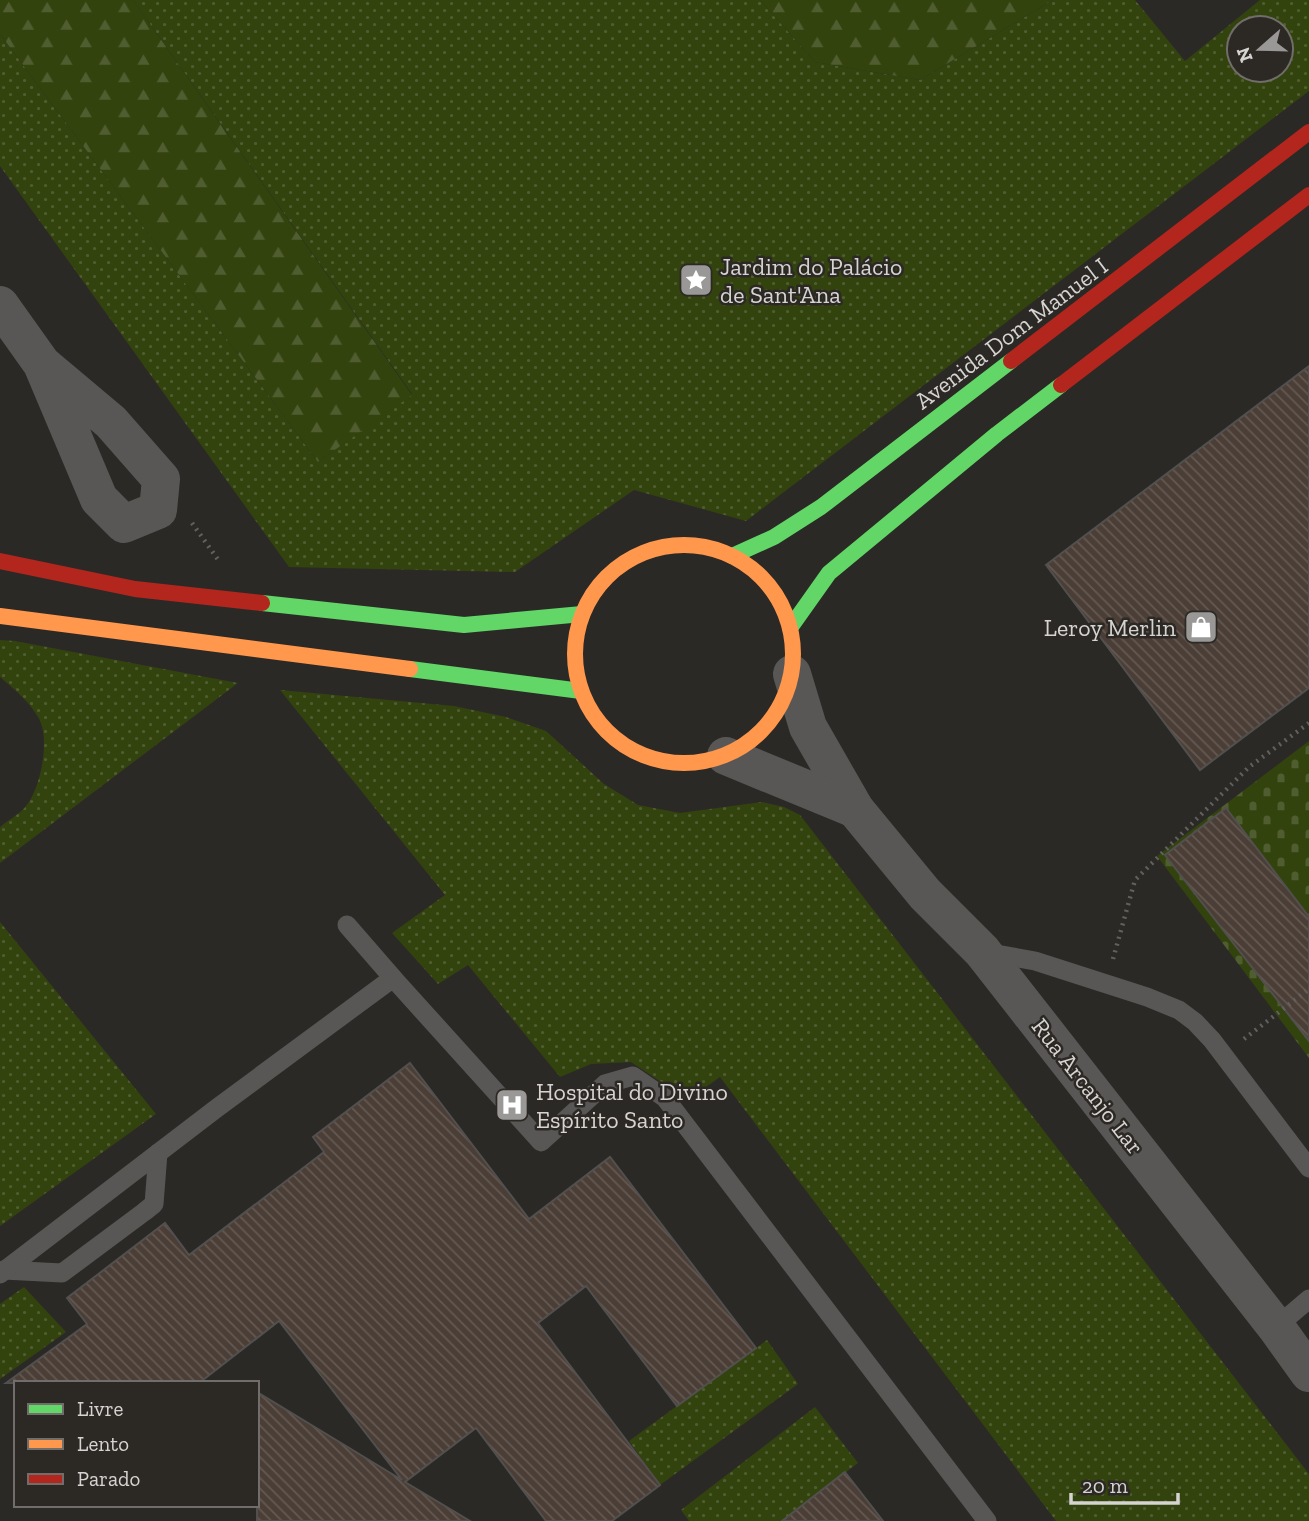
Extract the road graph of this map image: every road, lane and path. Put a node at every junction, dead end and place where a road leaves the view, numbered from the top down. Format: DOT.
graph roads {
  1 [pos="1309,132"];
  2 [pos="1309,195"];
  3 [pos="0,305"];
  4 [pos="42,364"];
  5 [pos="161,479"];
  6 [pos="732,556"];
  7 [pos="0,561"];
  8 [pos="248,602"];
  9 [pos="582,614"];
  10 [pos="0,616"];
  11 [pos="790,628"];
  12 [pos="792,674"];
  13 [pos="581,691"];
  14 [pos="1309,723"];
  15 [pos="726,756"];
  16 [pos="855,809"];
  17 [pos="347,925"];
  18 [pos="982,951"];
  19 [pos="393,978"];
  20 [pos="1106,983"];
  21 [pos="1309,989"];
  22 [pos="1224,1055"];
  23 [pos="158,1153"];
  24 [pos="1309,1168"];
  25 [pos="2,1272"];
  26 [pos="1309,1299"];
  27 [pos="1276,1326"];
  28 [pos="1309,1373"];
  29 [pos="987,1521"];
  1 -- 6 [label="main road, Avenida Dom Manuel I"];
  2 -- 11 [label="main road"];
  3 -- 4 [label="street"];
  4 -- 5 [label="street"];
  4 -- 5 [label="street"];
  5 -- 8 [label="path"];
  6 -- 9 [label="main road"];
  6 -- 11 [label="main road"];
  7 -- 8 [label="main road"];
  8 -- 9 [label="main road"];
  9 -- 13 [label="main road"];
  10 -- 13 [label="main road"];
  11 -- 12 [label="main road"];
  12 -- 15 [label="main road"];
  12 -- 16 [label="street, Rua Arcanjo Lar"];
  13 -- 15 [label="main road"];
  14 -- 20 [label="path"];
  15 -- 16 [label="street"];
  16 -- 18 [label="street, Rua Arcanjo Lar"];
  17 -- 19 [label="lane"];
  18 -- 20 [label="lane"];
  18 -- 27 [label="street, Rua Arcanjo Lar"];
  19 -- 23 [label="lane"];
  19 -- 29 [label="lane"];
  20 -- 22 [label="lane"];
  21 -- 22 [label="path"];
  22 -- 24 [label="lane"];
  23 -- 25 [label="lane"];
  23 -- 25 [label="lane"];
  26 -- 27 [label="lane"];
  27 -- 28 [label="street, Rua Arcanjo Lar"];
}
